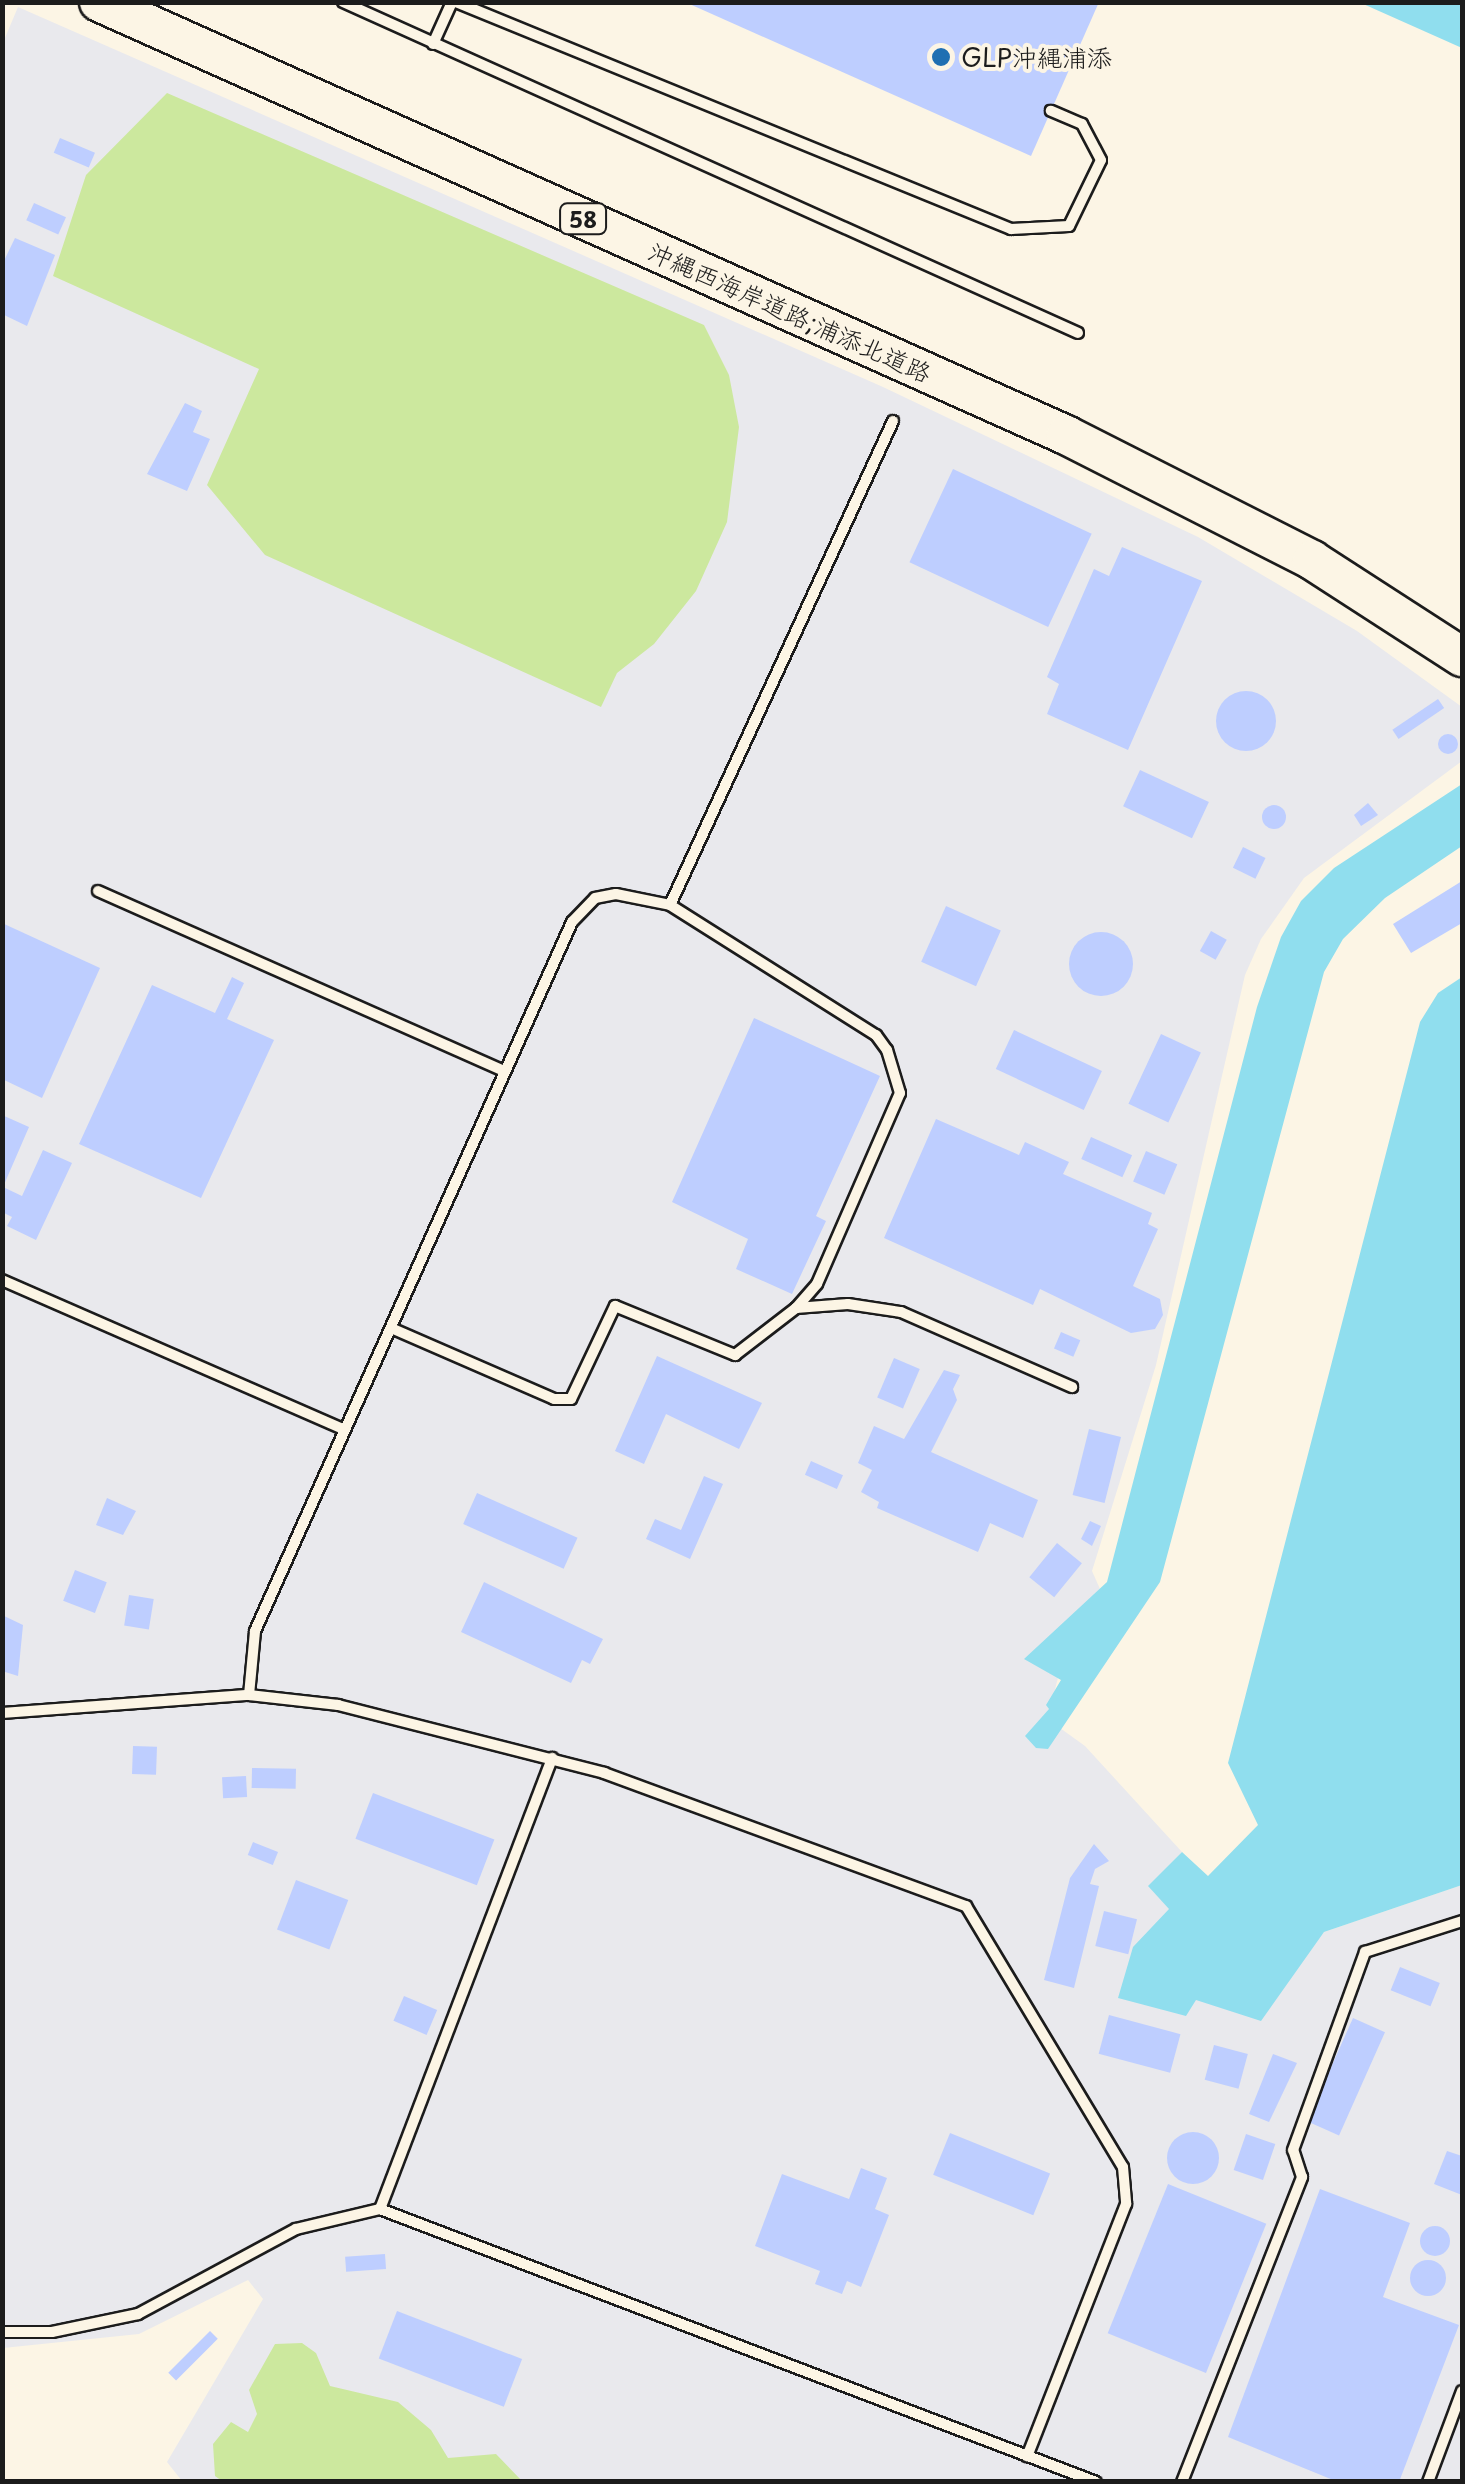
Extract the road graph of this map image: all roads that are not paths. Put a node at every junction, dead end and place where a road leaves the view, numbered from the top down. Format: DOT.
graph roads {
  1 [pos="100,2"];
  2 [pos="343,2"];
  3 [pos="454,2"];
  4 [pos="433,44"];
  5 [pos="1050,111"];
  6 [pos="1078,333"];
  7 [pos="893,420"];
  8 [pos="1462,657"];
  9 [pos="98,891"];
  10 [pos="670,905"];
  11 [pos="505,1071"];
  12 [pos="2,1280"];
  13 [pos="796,1308"];
  14 [pos="390,1328"];
  15 [pos="1072,1386"];
  16 [pos="345,1430"];
  17 [pos="248,1695"];
  18 [pos="2,1713"];
  19 [pos="552,1758"];
  20 [pos="1462,1922"];
  21 [pos="380,2209"];
  22 [pos="2,2332"];
  23 [pos="1462,2391"];
  24 [pos="1027,2456"];
  25 [pos="1096,2482"];
  26 [pos="1182,2482"];
  27 [pos="1428,2482"];
  1 -- 8 [label="highway, 沖縄西海岸道路;浦添北道路 / 58"];
  2 -- 4 [label="lane"];
  3 -- 4 [label="lane"];
  3 -- 5 [label="lane"];
  4 -- 6 [label="lane"];
  7 -- 10 [label="lane"];
  9 -- 11 [label="lane"];
  10 -- 11 [label="lane"];
  10 -- 13 [label="lane"];
  11 -- 14 [label="lane"];
  12 -- 16 [label="lane"];
  13 -- 14 [label="lane"];
  13 -- 15 [label="lane"];
  14 -- 16 [label="lane"];
  16 -- 17 [label="lane"];
  17 -- 18 [label="lane"];
  17 -- 19 [label="lane"];
  19 -- 21 [label="lane"];
  19 -- 24 [label="lane"];
  20 -- 26 [label="lane"];
  21 -- 22 [label="lane"];
  21 -- 24 [label="lane"];
  23 -- 27 [label="lane"];
  24 -- 25 [label="lane"];
}
